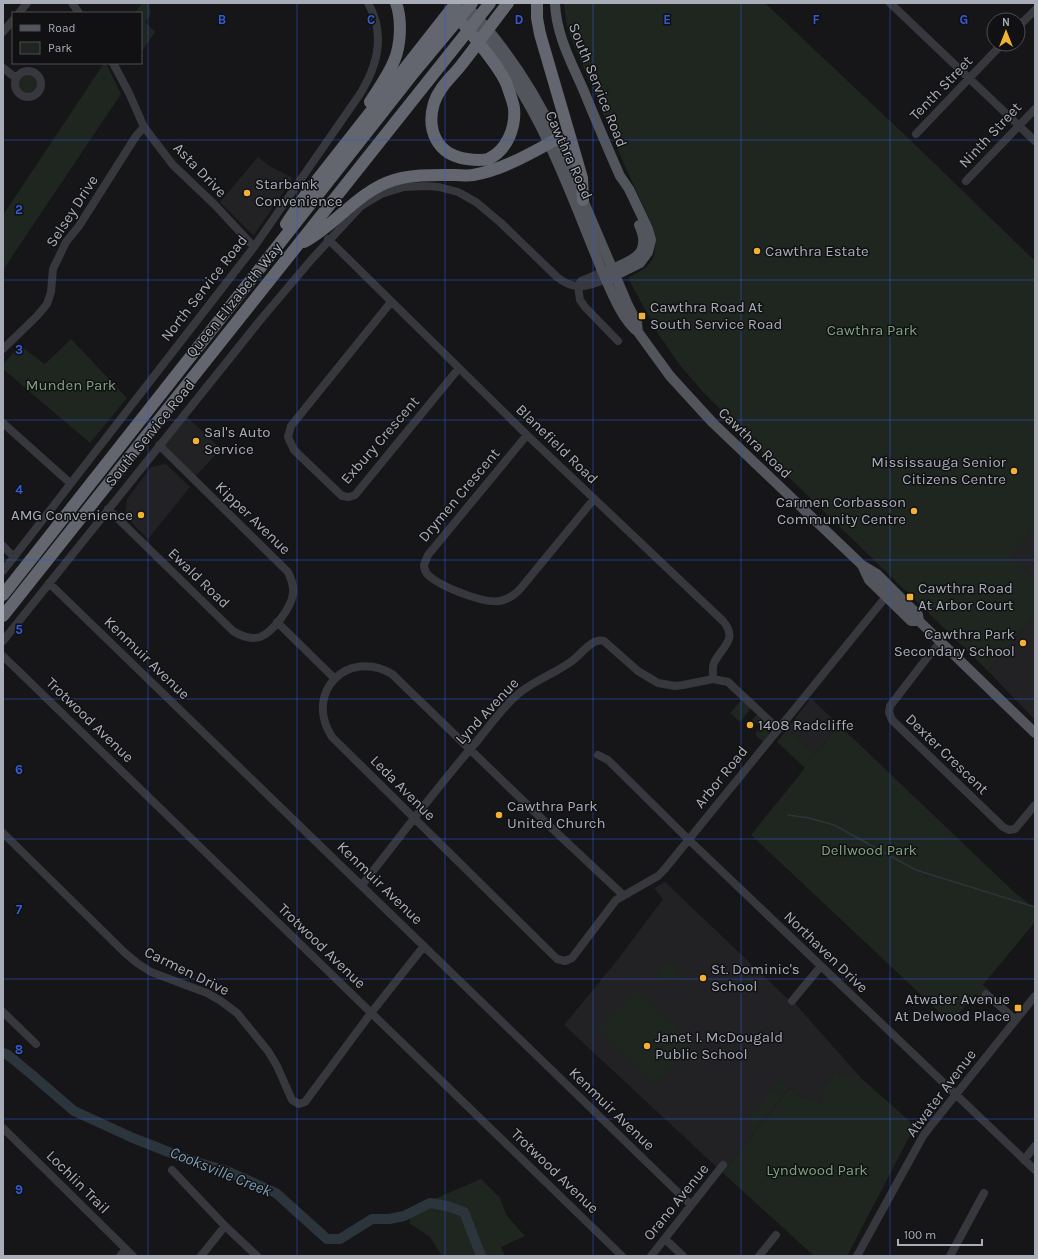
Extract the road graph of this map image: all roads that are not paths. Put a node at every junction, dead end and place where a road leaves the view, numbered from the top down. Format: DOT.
graph roads {
  1 [pos="27,3"];
  2 [pos="72,3"];
  3 [pos="368,3"];
  4 [pos="396,3"];
  5 [pos="471,3"];
  6 [pos="490,3"];
  7 [pos="508,3"];
  8 [pos="537,3"];
  9 [pos="555,3"];
  10 [pos="890,3"];
  11 [pos="457,4"];
  12 [pos="1035,10"];
  13 [pos="20,12"];
  14 [pos="78,12"];
  15 [pos="478,18"];
  16 [pos="1026,19"];
  17 [pos="12,21"];
  18 [pos="3,32"];
  19 [pos="493,48"];
  20 [pos="994,52"];
  21 [pos="114,64"];
  22 [pos="3,68"];
  23 [pos="16,78"];
  24 [pos="969,78"];
  25 [pos="1035,109"];
  26 [pos="1019,125"];
  27 [pos="144,127"];
  28 [pos="916,134"];
  29 [pos="553,141"];
  30 [pos="1035,141"];
  31 [pos="341,149"];
  32 [pos="966,181"];
  33 [pos="584,200"];
  34 [pos="328,240"];
  35 [pos="299,244"];
  36 [pos="254,246"];
  37 [pos="609,274"];
  38 [pos="578,286"];
  39 [pos="234,301"];
  40 [pos="391,302"];
  41 [pos="618,341"];
  42 [pos="3,349"];
  43 [pos="459,368"];
  44 [pos="3,423"];
  45 [pos="527,435"];
  46 [pos="159,445"];
  47 [pos="70,483"];
  48 [pos="594,500"];
  49 [pos="108,509"];
  50 [pos="3,546"];
  51 [pos="14,557"];
  52 [pos="3,571"];
  53 [pos="49,583"];
  54 [pos="889,593"];
  55 [pos="3,595"];
  56 [pos="3,616"];
  57 [pos="277,622"];
  58 [pos="3,641"];
  59 [pos="941,642"];
  60 [pos="3,656"];
  61 [pos="334,678"];
  62 [pos="713,679"];
  63 [pos="778,729"];
  64 [pos="1035,733"];
  65 [pos="470,749"];
  66 [pos="598,755"];
  67 [pos="1035,805"];
  68 [pos="414,819"];
  69 [pos="3,833"];
  70 [pos="688,840"];
  71 [pos="362,885"];
  72 [pos="623,895"];
  73 [pos="424,946"];
  74 [pos="557,959"];
  75 [pos="821,966"];
  76 [pos="986,994"];
  77 [pos="1035,996"];
  78 [pos="792,1000"];
  79 [pos="3,1012"];
  80 [pos="371,1014"];
  81 [pos="1016,1020"];
  82 [pos="36,1044"];
  83 [pos="955,1095"];
  84 [pos="3,1128"];
  85 [pos="1035,1146"];
  86 [pos="1024,1160"];
  87 [pos="724,1165"];
  88 [pos="172,1170"];
  89 [pos="1035,1170"];
  90 [pos="984,1193"];
  91 [pos="691,1205"];
  92 [pos="225,1226"];
  93 [pos="776,1235"];
  94 [pos="665,1239"];
  95 [pos="126,1249"];
  96 [pos="120,1256"];
  97 [pos="133,1256"];
  98 [pos="201,1256"];
  99 [pos="257,1256"];
  100 [pos="622,1256"];
  101 [pos="651,1256"];
  102 [pos="683,1256"];
  103 [pos="759,1256"];
  104 [pos="857,1256"];
  105 [pos="950,1256"];
  1 -- 13 [label="street"];
  2 -- 14 [label="street"];
  3 -- 36 [label="street, North Service Road"];
  4 -- 31 [label="highway"];
  5 -- 15 [label="highway"];
  5 -- 39 [label="highway, Queen Elizabeth Way"];
  6 -- 35 [label="highway, Queen Elizabeth Way"];
  7 -- 19 [label="highway"];
  8 -- 33 [label="highway"];
  9 -- 37 [label="main road, South Service Road"];
  10 -- 24 [label="street"];
  11 -- 15 [label="main road, Cawthra Road"];
  11 -- 19 [label="highway"];
  11 -- 31 [label="highway"];
  12 -- 16 [label="street"];
  15 -- 19 [label="main road, Cawthra Road"];
  17 -- 18 [label="street"];
  19 -- 29 [label="main road, Cawthra Road"];
  20 -- 24 [label="street, Tenth Street"];
  21 -- 27 [label="street, Asta Drive"];
  22 -- 23 [label="street"];
  24 -- 26 [label="street"];
  24 -- 28 [label="street, Tenth Street"];
  25 -- 26 [label="street, Ninth Street"];
  26 -- 30 [label="street"];
  26 -- 32 [label="street, Ninth Street"];
  27 -- 36 [label="street, Asta Drive"];
  27 -- 42 [label="street, Selsey Drive"];
  29 -- 33 [label="main road, Cawthra Road"];
  29 -- 35 [label="highway"];
  29 -- 37 [label="main road, Cawthra Road"];
  31 -- 39 [label="highway"];
  33 -- 37 [label="main road, Cawthra Road"];
  34 -- 38 [label="street, South Service Road"];
  34 -- 40 [label="street, Blanefield Road"];
  34 -- 46 [label="street, South Service Road"];
  35 -- 56 [label="highway, Queen Elizabeth Way"];
  36 -- 47 [label="street, North Service Road"];
  37 -- 38 [label="street, South Service Road"];
  37 -- 54 [label="main road, Cawthra Road"];
  38 -- 41 [label="street"];
  39 -- 55 [label="highway, Queen Elizabeth Way"];
  40 -- 43 [label="street, Blanefield Road"];
  40 -- 43 [label="street, Exbury Crescent"];
  43 -- 45 [label="street, Blanefield Road"];
  44 -- 47 [label="street"];
  45 -- 48 [label="street, Blanefield Road"];
  45 -- 48 [label="street, Drymen Crescent"];
  46 -- 49 [label="street, South Service Road"];
  46 -- 57 [label="street, Kipper Avenue"];
  47 -- 51 [label="street, North Service Road"];
  48 -- 62 [label="street, Blanefield Road"];
  49 -- 53 [label="street, South Service Road"];
  49 -- 57 [label="street, Ewald Road"];
  50 -- 51 [label="street"];
  51 -- 52 [label="street, North Service Road"];
  53 -- 58 [label="street, South Service Road"];
  53 -- 71 [label="street, Kenmuir Avenue"];
  54 -- 59 [label="main road, Cawthra Road"];
  54 -- 63 [label="street, Arbor Road"];
  57 -- 61 [label="street"];
  59 -- 64 [label="main road, Cawthra Road"];
  59 -- 67 [label="street, Dexter Crescent"];
  60 -- 80 [label="street, Trotwood Avenue"];
  61 -- 65 [label="street"];
  61 -- 68 [label="street, Leda Avenue"];
  62 -- 63 [label="street"];
  62 -- 65 [label="street, Lynd Avenue"];
  63 -- 70 [label="street, Arbor Road"];
  65 -- 68 [label="street, Lynd Avenue"];
  65 -- 72 [label="street"];
  66 -- 70 [label="street, Northaven Drive"];
  68 -- 71 [label="street, Lynd Avenue"];
  68 -- 74 [label="street, Leda Avenue"];
  69 -- 80 [label="street, Carmen Drive"];
  70 -- 72 [label="street, Arbor Road"];
  70 -- 75 [label="street, Northaven Drive"];
  71 -- 73 [label="street, Kenmuir Avenue"];
  72 -- 74 [label="street, Arbor Road"];
  73 -- 80 [label="street, Carmen Drive"];
  73 -- 91 [label="street, Kenmuir Avenue"];
  75 -- 78 [label="street"];
  75 -- 83 [label="street, Northaven Drive"];
  76 -- 81 [label="street"];
  77 -- 81 [label="street, Atwater Avenue"];
  79 -- 82 [label="street"];
  80 -- 100 [label="street, Trotwood Avenue"];
  81 -- 83 [label="street, Atwater Avenue"];
  83 -- 86 [label="street, Northaven Drive"];
  83 -- 104 [label="street, Atwater Avenue"];
  84 -- 95 [label="street, Lochlin Trail"];
  85 -- 86 [label="street"];
  86 -- 89 [label="street, Northaven Drive"];
  87 -- 91 [label="street, Orano Avenue"];
  88 -- 92 [label="street"];
  90 -- 105 [label="street"];
  91 -- 94 [label="street, Orano Avenue"];
  92 -- 98 [label="street"];
  92 -- 99 [label="street"];
  93 -- 103 [label="street"];
  94 -- 101 [label="street, Orano Avenue"];
  94 -- 102 [label="street"];
  95 -- 96 [label="street"];
  95 -- 97 [label="street, Lochlin Trail"];
}
